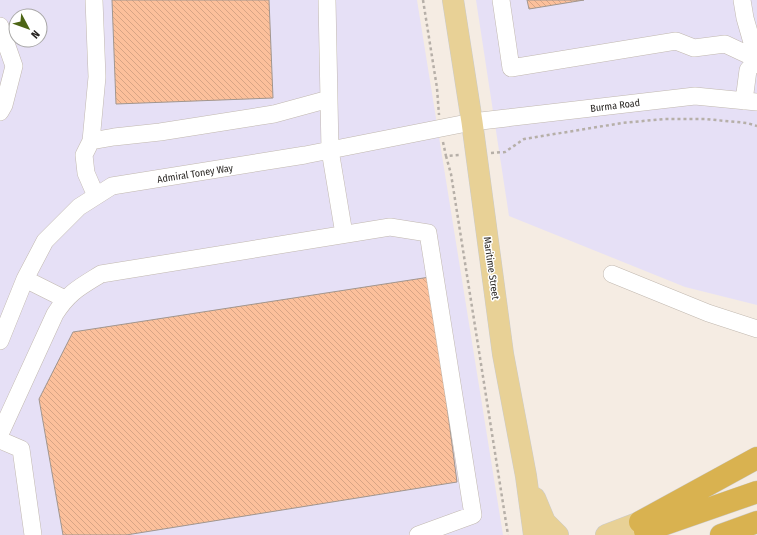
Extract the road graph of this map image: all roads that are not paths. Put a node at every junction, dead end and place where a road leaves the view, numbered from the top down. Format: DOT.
graph roads {
  1 [pos="94,0"];
  2 [pos="327,0"];
  3 [pos="453,0"];
  4 [pos="501,0"];
  5 [pos="742,0"];
  6 [pos="0,26"];
  7 [pos="757,59"];
  8 [pos="329,98"];
  9 [pos="751,101"];
  10 [pos="0,112"];
  11 [pos="472,122"];
  12 [pos="91,141"];
  13 [pos="330,150"];
  14 [pos="96,196"];
  15 [pos="344,234"];
  16 [pos="612,274"];
  17 [pos="25,279"];
  18 [pos="65,299"];
  19 [pos="757,329"];
  20 [pos="0,341"];
  21 [pos="0,434"];
  22 [pos="0,440"];
  23 [pos="757,458"];
  24 [pos="526,476"];
  25 [pos="757,492"];
  26 [pos="757,522"];
  27 [pos="637,529"];
  28 [pos="33,535"];
  29 [pos="418,535"];
  30 [pos="534,535"];
  31 [pos="558,535"];
  32 [pos="606,535"];
  33 [pos="617,535"];
  34 [pos="721,535"];
  1 -- 12 [label="street"];
  2 -- 8 [label="street"];
  3 -- 11 [label="main road, Maritime Street"];
  4 -- 7 [label="street"];
  5 -- 7 [label="street"];
  6 -- 10 [label="street"];
  7 -- 9 [label="street"];
  8 -- 12 [label="street"];
  8 -- 13 [label="street"];
  9 -- 11 [label="street, Burma Road"];
  11 -- 13 [label="street, Admiral Toney Way"];
  11 -- 24 [label="main road, Maritime Street"];
  12 -- 14 [label="street"];
  13 -- 14 [label="street, Admiral Toney Way"];
  13 -- 15 [label="street"];
  14 -- 17 [label="street, Admiral Toney Way"];
  15 -- 18 [label="street"];
  15 -- 29 [label="street"];
  16 -- 19 [label="street"];
  17 -- 18 [label="street"];
  17 -- 20 [label="street, Admiral Toney Way"];
  18 -- 21 [label="street"];
  22 -- 28 [label="street"];
  23 -- 27 [label="highway"];
  24 -- 30 [label="main road, Maritime Street"];
  24 -- 31 [label="main road"];
  25 -- 27 [label="highway"];
  26 -- 34 [label="highway"];
  27 -- 32 [label="main road"];
  27 -- 33 [label="main road"];
}
